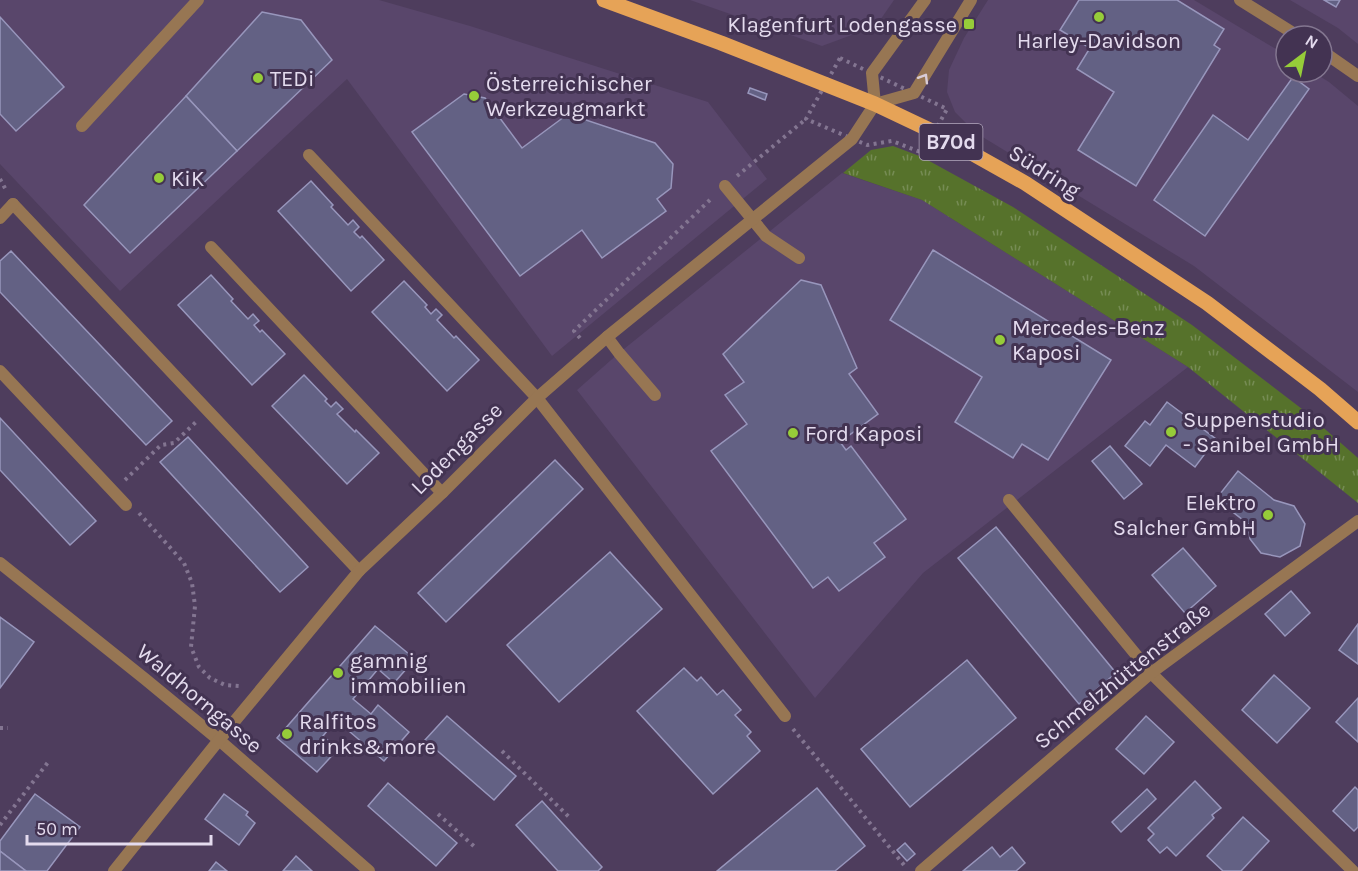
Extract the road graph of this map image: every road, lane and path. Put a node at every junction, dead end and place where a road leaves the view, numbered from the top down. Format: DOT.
graph roads {
  1 [pos="198,0"];
  2 [pos="604,0"];
  3 [pos="925,0"];
  4 [pos="971,0"];
  5 [pos="1240,0"];
  6 [pos="1279,24"];
  7 [pos="1334,59"];
  8 [pos="1358,76"];
  9 [pos="875,104"];
  10 [pos="806,119"];
  11 [pos="82,126"];
  12 [pos="309,155"];
  13 [pos="725,186"];
  14 [pos="0,218"];
  15 [pos="753,220"];
  16 [pos="211,247"];
  17 [pos="799,258"];
  18 [pos="607,337"];
  19 [pos="590,351"];
  20 [pos="0,371"];
  21 [pos="655,395"];
  22 [pos="537,398"];
  23 [pos="208,411"];
  24 [pos="1358,422"];
  25 [pos="113,491"];
  26 [pos="442,493"];
  27 [pos="1009,500"];
  28 [pos="126,505"];
  29 [pos="1358,521"];
  30 [pos="0,563"];
  31 [pos="359,572"];
  32 [pos="1151,673"];
  33 [pos="262,688"];
  34 [pos="785,716"];
  35 [pos="0,728"];
  36 [pos="8,728"];
  37 [pos="219,740"];
  38 [pos="502,751"];
  39 [pos="50,761"];
  40 [pos="438,814"];
  41 [pos="570,818"];
  42 [pos="0,825"];
  43 [pos="477,849"];
  44 [pos="114,871"];
  45 [pos="369,871"];
  46 [pos="908,871"];
  47 [pos="921,871"];
  48 [pos="1353,871"];
  1 -- 11 [label="street"];
  2 -- 9 [label="main road, Südring / B70d"];
  3 -- 9 [label="street"];
  9 -- 4 [label="street, one-way"];
  5 -- 6 [label="street"];
  7 -- 8 [label="street"];
  9 -- 15 [label="street, Lodengasse"];
  9 -- 24 [label="main road, Südring / B70d"];
  10 -- 13 [label="path"];
  12 -- 22 [label="street"];
  13 -- 15 [label="street"];
  13 -- 19 [label="path"];
  14 -- 23 [label="street"];
  15 -- 17 [label="street"];
  15 -- 18 [label="street, Lodengasse"];
  16 -- 26 [label="street"];
  18 -- 19 [label="street, Lodengasse"];
  18 -- 21 [label="street"];
  19 -- 22 [label="street, Lodengasse"];
  20 -- 25 [label="street"];
  22 -- 26 [label="street, Lodengasse"];
  22 -- 34 [label="street"];
  23 -- 25 [label="path"];
  23 -- 31 [label="street"];
  25 -- 28 [label="street"];
  26 -- 31 [label="street, Lodengasse"];
  27 -- 32 [label="street"];
  28 -- 33 [label="path"];
  29 -- 32 [label="street, Schmelzhüttenstraße"];
  30 -- 37 [label="street, Waldhorngasse"];
  31 -- 33 [label="street, Lodengasse"];
  32 -- 47 [label="street, Schmelzhüttenstraße"];
  32 -- 48 [label="street"];
  33 -- 37 [label="street, Lodengasse"];
  34 -- 46 [label="path"];
  35 -- 36 [label="path"];
  37 -- 44 [label="street, Lodengasse"];
  37 -- 45 [label="street, Waldhorngasse"];
  38 -- 41 [label="path"];
  39 -- 42 [label="path"];
  40 -- 43 [label="path"];
}
